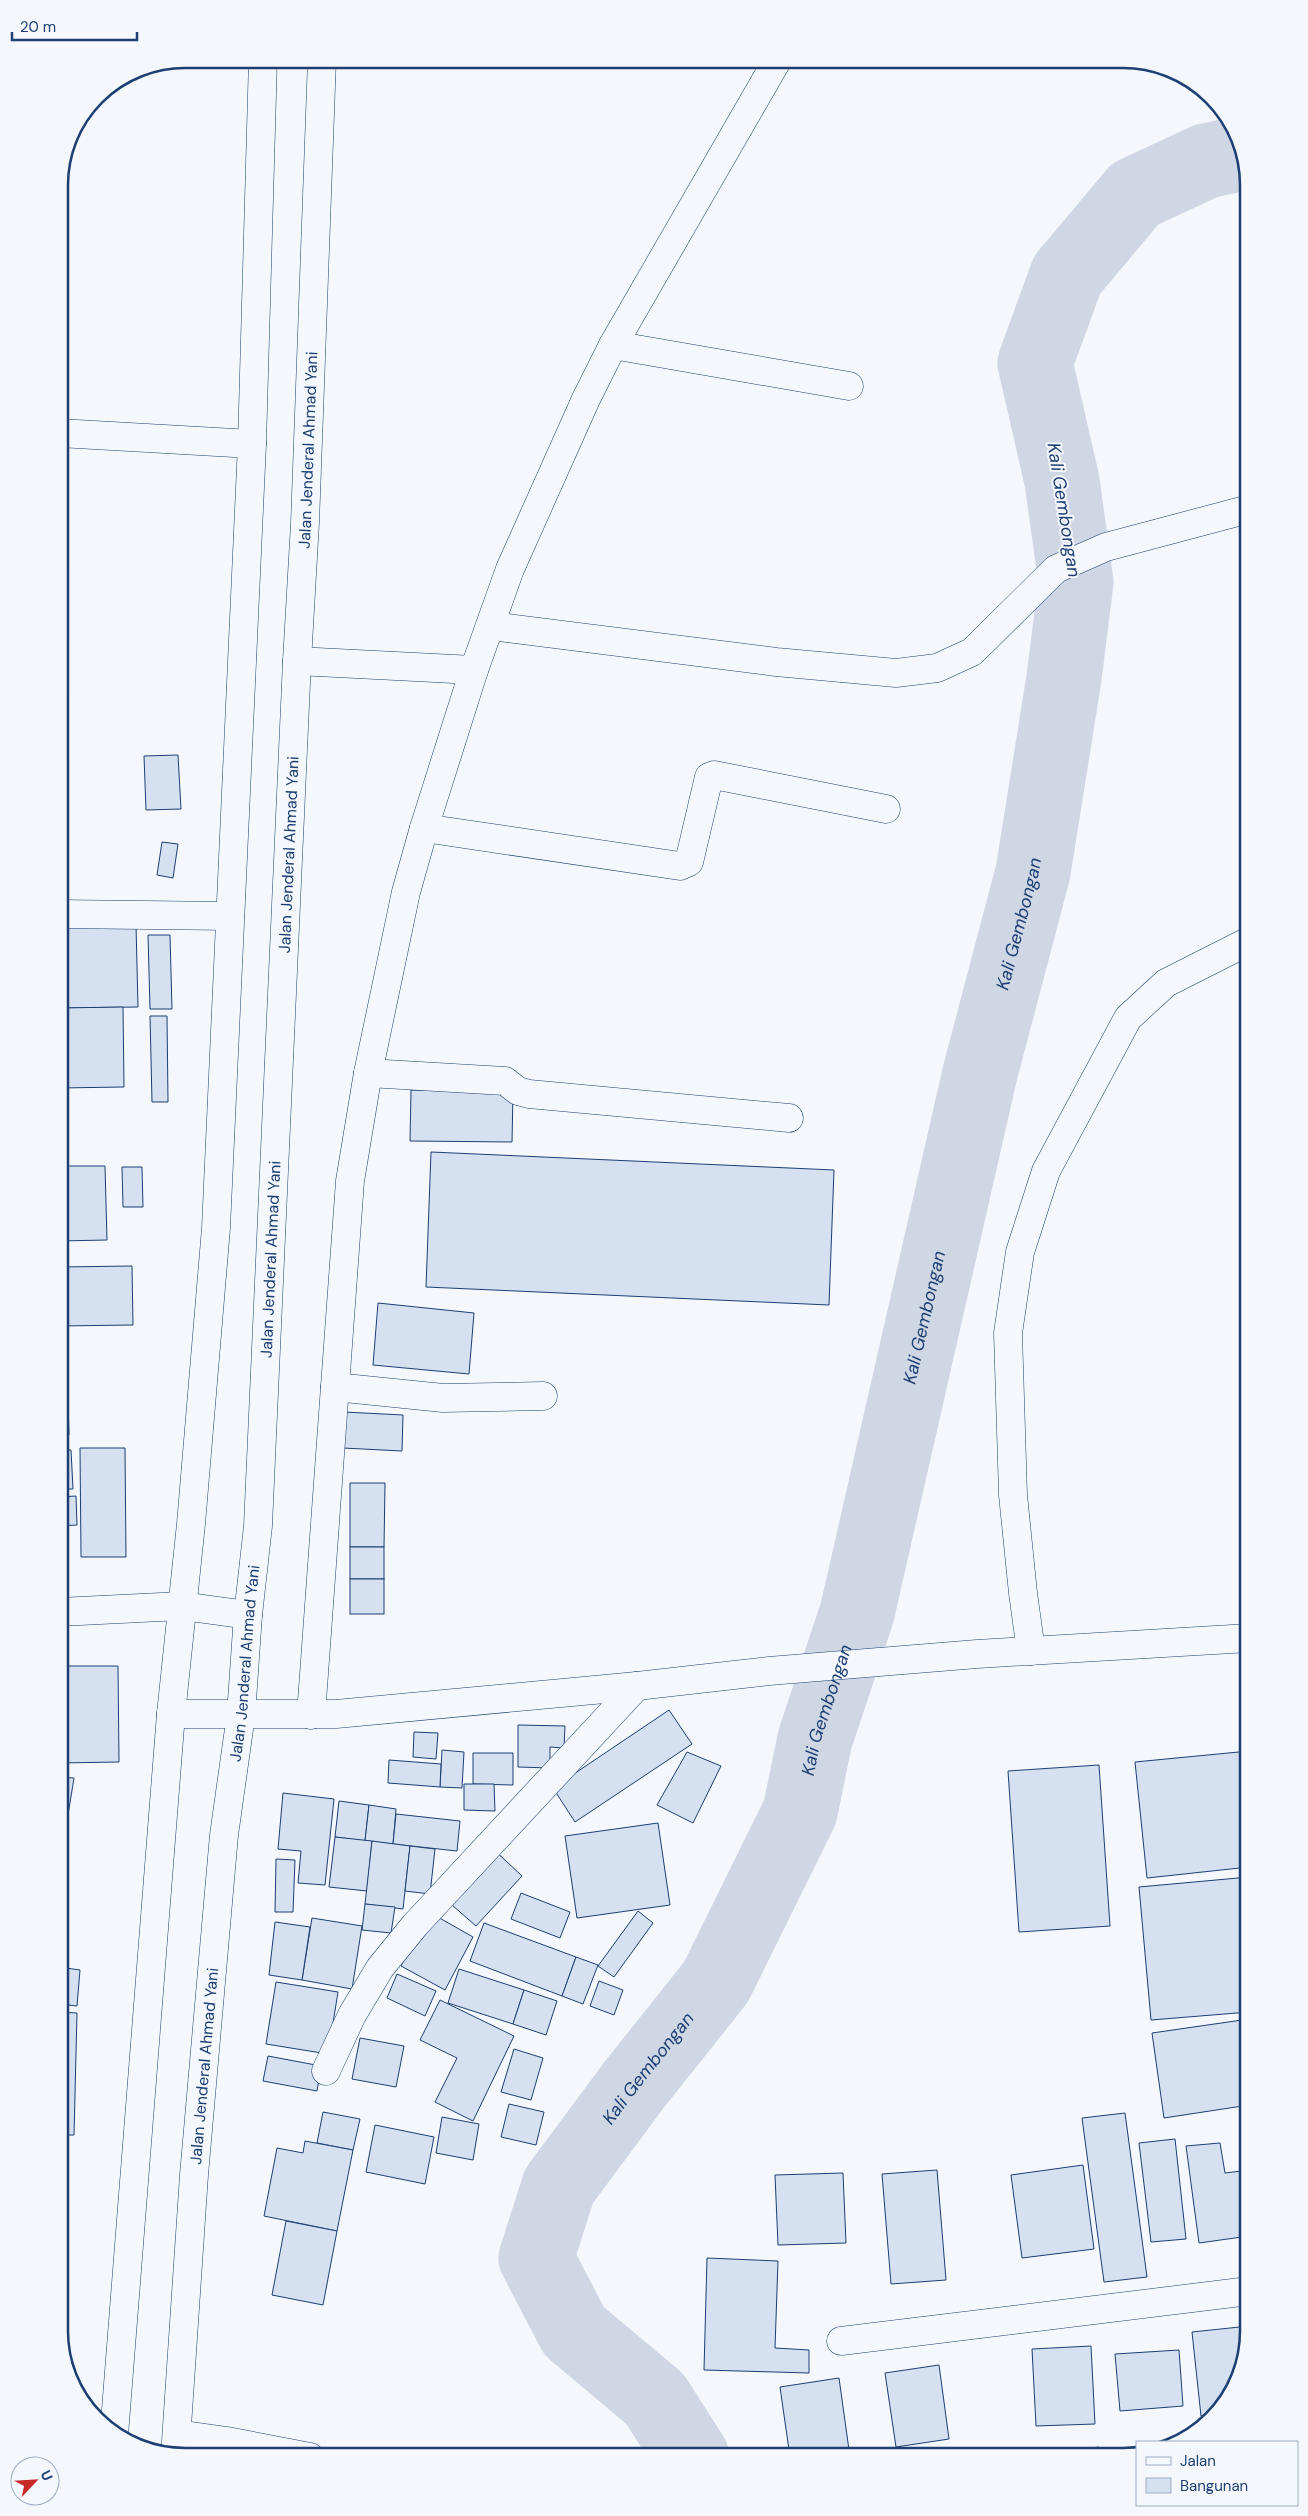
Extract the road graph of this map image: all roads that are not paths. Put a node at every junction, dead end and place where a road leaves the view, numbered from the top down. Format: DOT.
graph roads {
  1 [pos="263,68"];
  2 [pos="322,68"];
  3 [pos="773,68"];
  4 [pos="612,346"];
  5 [pos="849,386"];
  6 [pos="68,434"];
  7 [pos="252,444"];
  8 [pos="1240,511"];
  9 [pos="491,626"];
  10 [pos="297,661"];
  11 [pos="474,670"];
  12 [pos="886,809"];
  13 [pos="424,828"];
  14 [pos="68,914"];
  15 [pos="230,916"];
  16 [pos="1240,946"];
  17 [pos="368,1073"];
  18 [pos="789,1118"];
  19 [pos="335,1387"];
  20 [pos="543,1396"];
  21 [pos="182,1606"];
  22 [pos="68,1612"];
  23 [pos="248,1615"];
  24 [pos="1240,1638"];
  25 [pos="1031,1650"];
  26 [pos="637,1686"];
  27 [pos="171,1714"];
  28 [pos="241,1715"];
  29 [pos="311,1715"];
  30 [pos="326,2070"];
  31 [pos="1240,2292"];
  32 [pos="841,2342"];
  33 [pos="114,2424"];
  34 [pos="176,2445"];
  35 [pos="263,2448"];
  1 -- 7 [label="main road"];
  2 -- 10 [label="main road, Jalan Jenderal Ahmad Yani"];
  3 -- 4 [label="main road"];
  4 -- 5 [label="main road"];
  4 -- 9 [label="main road"];
  6 -- 7 [label="main road"];
  7 -- 15 [label="main road"];
  8 -- 9 [label="main road"];
  9 -- 11 [label="main road"];
  10 -- 11 [label="main road"];
  10 -- 23 [label="main road, Jalan Jenderal Ahmad Yani"];
  11 -- 13 [label="main road"];
  12 -- 13 [label="main road"];
  13 -- 17 [label="main road"];
  14 -- 15 [label="main road"];
  15 -- 21 [label="main road"];
  16 -- 25 [label="main road"];
  17 -- 18 [label="main road"];
  17 -- 19 [label="main road"];
  19 -- 20 [label="main road"];
  19 -- 29 [label="main road"];
  21 -- 22 [label="main road"];
  21 -- 23 [label="main road"];
  21 -- 27 [label="main road"];
  23 -- 28 [label="main road, Jalan Jenderal Ahmad Yani"];
  24 -- 25 [label="main road"];
  25 -- 26 [label="main road"];
  26 -- 29 [label="main road"];
  26 -- 30 [label="main road"];
  27 -- 28 [label="main road"];
  27 -- 33 [label="main road"];
  28 -- 29 [label="main road"];
  28 -- 34 [label="main road, Jalan Jenderal Ahmad Yani"];
  31 -- 32 [label="main road"];
  34 -- 35 [label="main road"];
}
